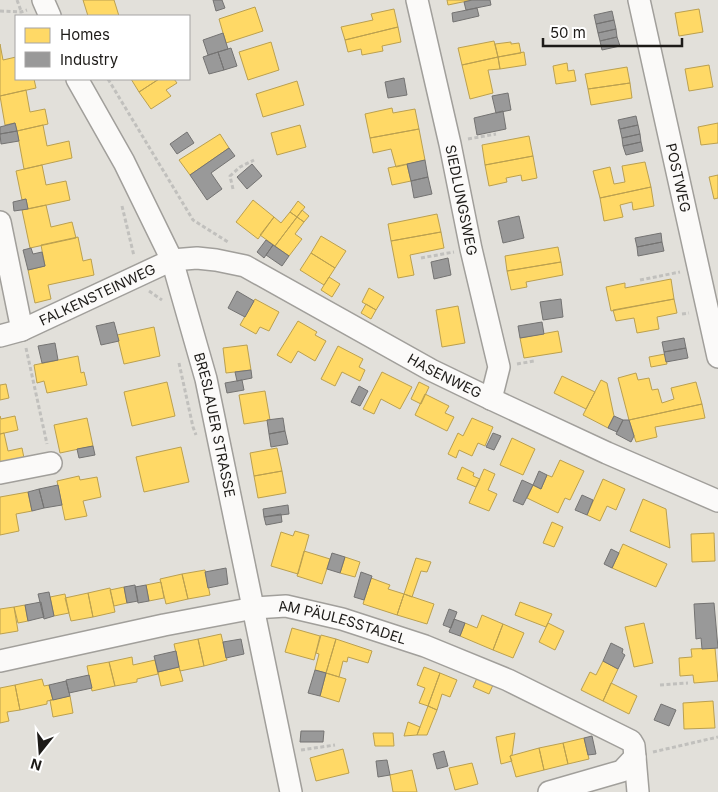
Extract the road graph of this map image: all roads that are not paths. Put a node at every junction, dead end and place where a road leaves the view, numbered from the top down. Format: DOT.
graph roads {
  1 [pos="417,0"];
  2 [pos="639,0"];
  3 [pos="78,80"];
  4 [pos="0,222"];
  5 [pos="172,260"];
  6 [pos="22,330"];
  7 [pos="0,336"];
  8 [pos="716,343"];
  9 [pos="491,399"];
  10 [pos="51,463"];
  11 [pos="0,473"];
  12 [pos="718,501"];
  13 [pos="254,608"];
  14 [pos="0,661"];
  15 [pos="628,764"];
  16 [pos="291,792"];
  17 [pos="549,792"];
  18 [pos="638,792"];
  1 -- 9 [label="street, SIEDLUNGSWEG"];
  2 -- 8 [label="street, POSTWEG"];
  3 -- 5 [label="street, BRESLAUER STRASSE"];
  4 -- 6 [label="street"];
  5 -- 6 [label="street, FALKENSTEINWEG"];
  5 -- 9 [label="street, HASENWEG"];
  5 -- 13 [label="street, BRESLAUER STRASSE"];
  6 -- 7 [label="street, FALKENSTEINWEG"];
  9 -- 12 [label="street, HASENWEG"];
  10 -- 11 [label="street"];
  13 -- 14 [label="street, AM PÄULESSTADEL"];
  13 -- 15 [label="street, AM PÄULESSTADEL"];
  13 -- 16 [label="street, BRESLAUER STRASSE"];
  15 -- 17 [label="street"];
  15 -- 18 [label="street"];
}
